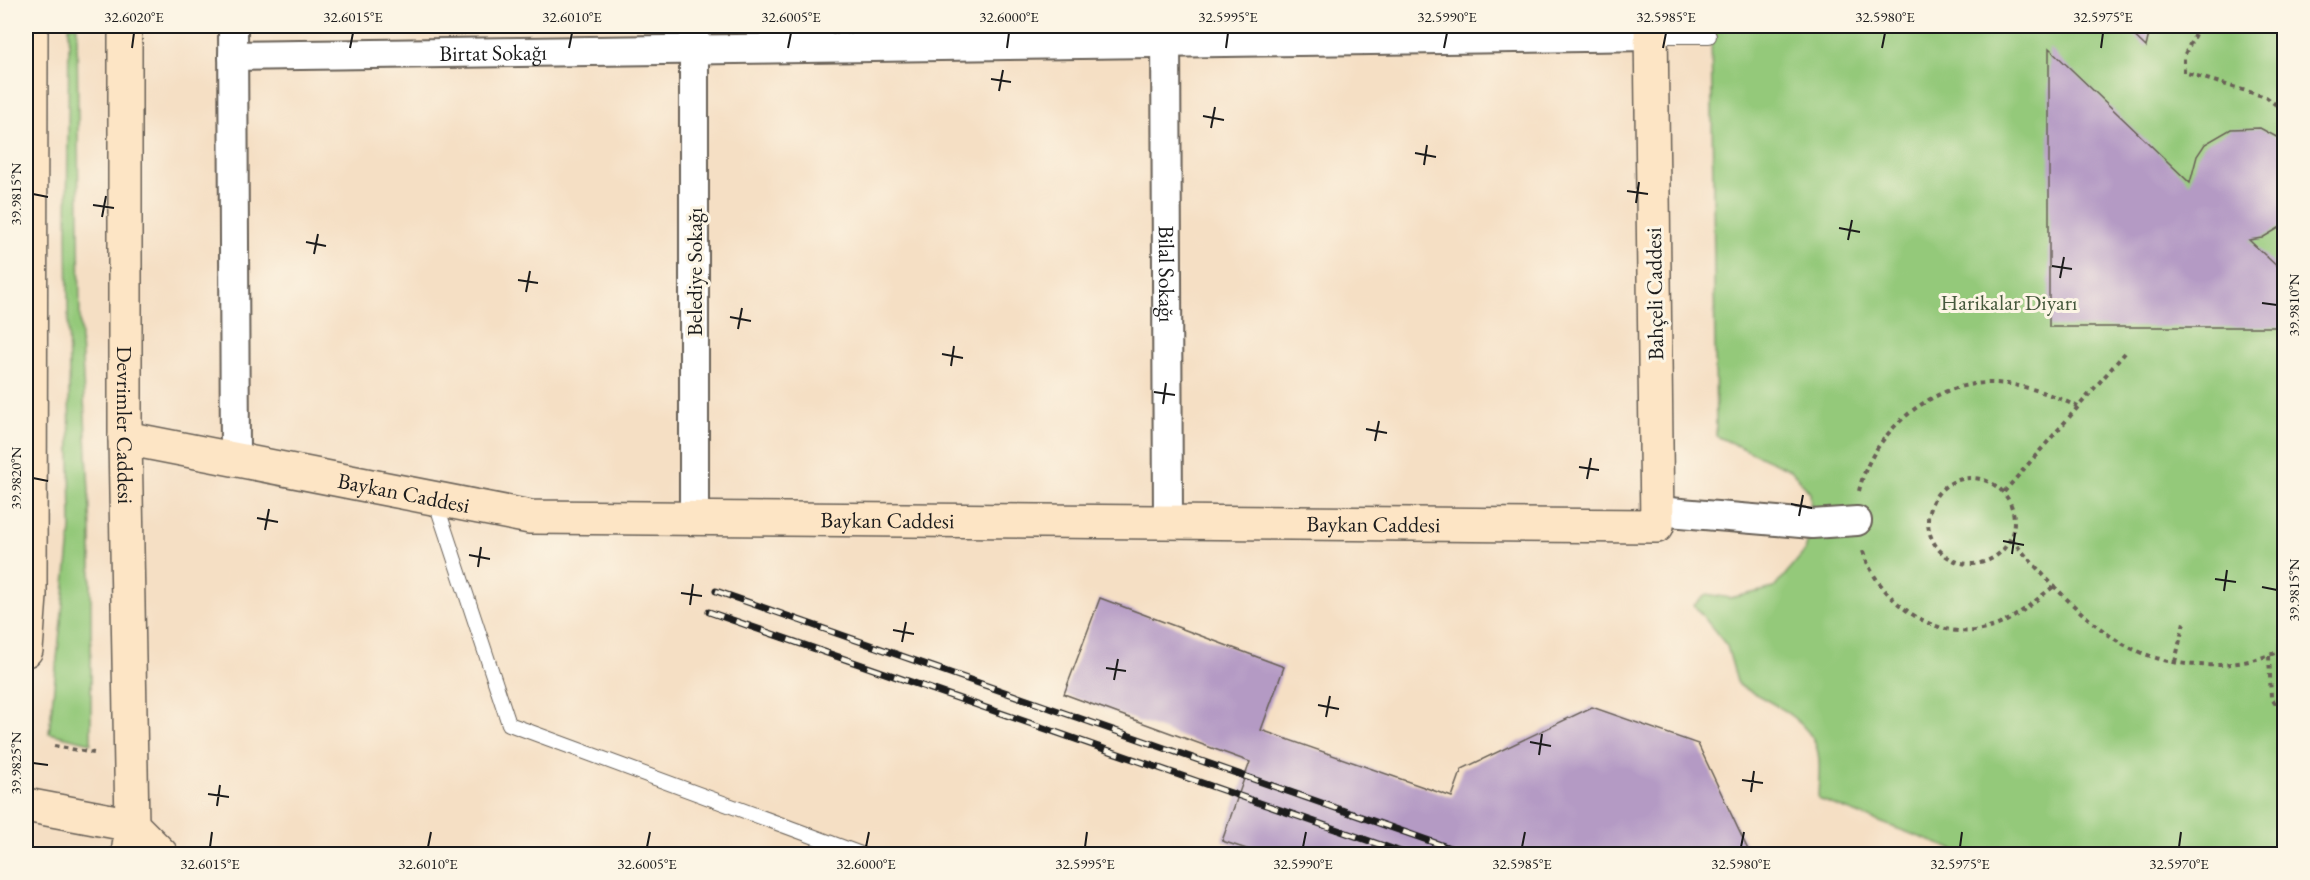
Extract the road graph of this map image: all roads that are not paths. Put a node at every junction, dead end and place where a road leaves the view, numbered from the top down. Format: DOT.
graph roads {
  1 [pos="31,26"];
  2 [pos="125,26"];
  3 [pos="233,26"];
  4 [pos="1651,31"];
  5 [pos="1166,34"];
  6 [pos="1709,36"];
  7 [pos="694,38"];
  8 [pos="233,56"];
  9 [pos="125,438"];
  10 [pos="235,459"];
  11 [pos="434,498"];
  12 [pos="694,518"];
  13 [pos="1657,519"];
  14 [pos="1857,521"];
  15 [pos="1168,522"];
  16 [pos="26,635"];
  17 [pos="26,805"];
  18 [pos="130,840"];
  19 [pos="161,855"];
  20 [pos="861,855"];
  1 -- 16 [label="street"];
  2 -- 9 [label="street, Devrimler Caddesi"];
  3 -- 8 [label="street"];
  4 -- 5 [label="street, Birtat Sokağı"];
  4 -- 6 [label="lane"];
  4 -- 13 [label="street, Bahçeli Caddesi"];
  5 -- 7 [label="street, Birtat Sokağı"];
  5 -- 15 [label="street, Bilal Sokağı"];
  7 -- 8 [label="street, Birtat Sokağı"];
  7 -- 12 [label="street, Belediye Sokağı"];
  8 -- 10 [label="street"];
  9 -- 10 [label="street, Baykan Caddesi"];
  9 -- 18 [label="street, Devrimler Caddesi"];
  10 -- 11 [label="street, Baykan Caddesi"];
  11 -- 12 [label="street, Baykan Caddesi"];
  11 -- 20 [label="lane"];
  12 -- 15 [label="street, Baykan Caddesi"];
  13 -- 14 [label="street"];
  13 -- 15 [label="street, Baykan Caddesi"];
  17 -- 18 [label="street"];
  18 -- 19 [label="street"];
}
